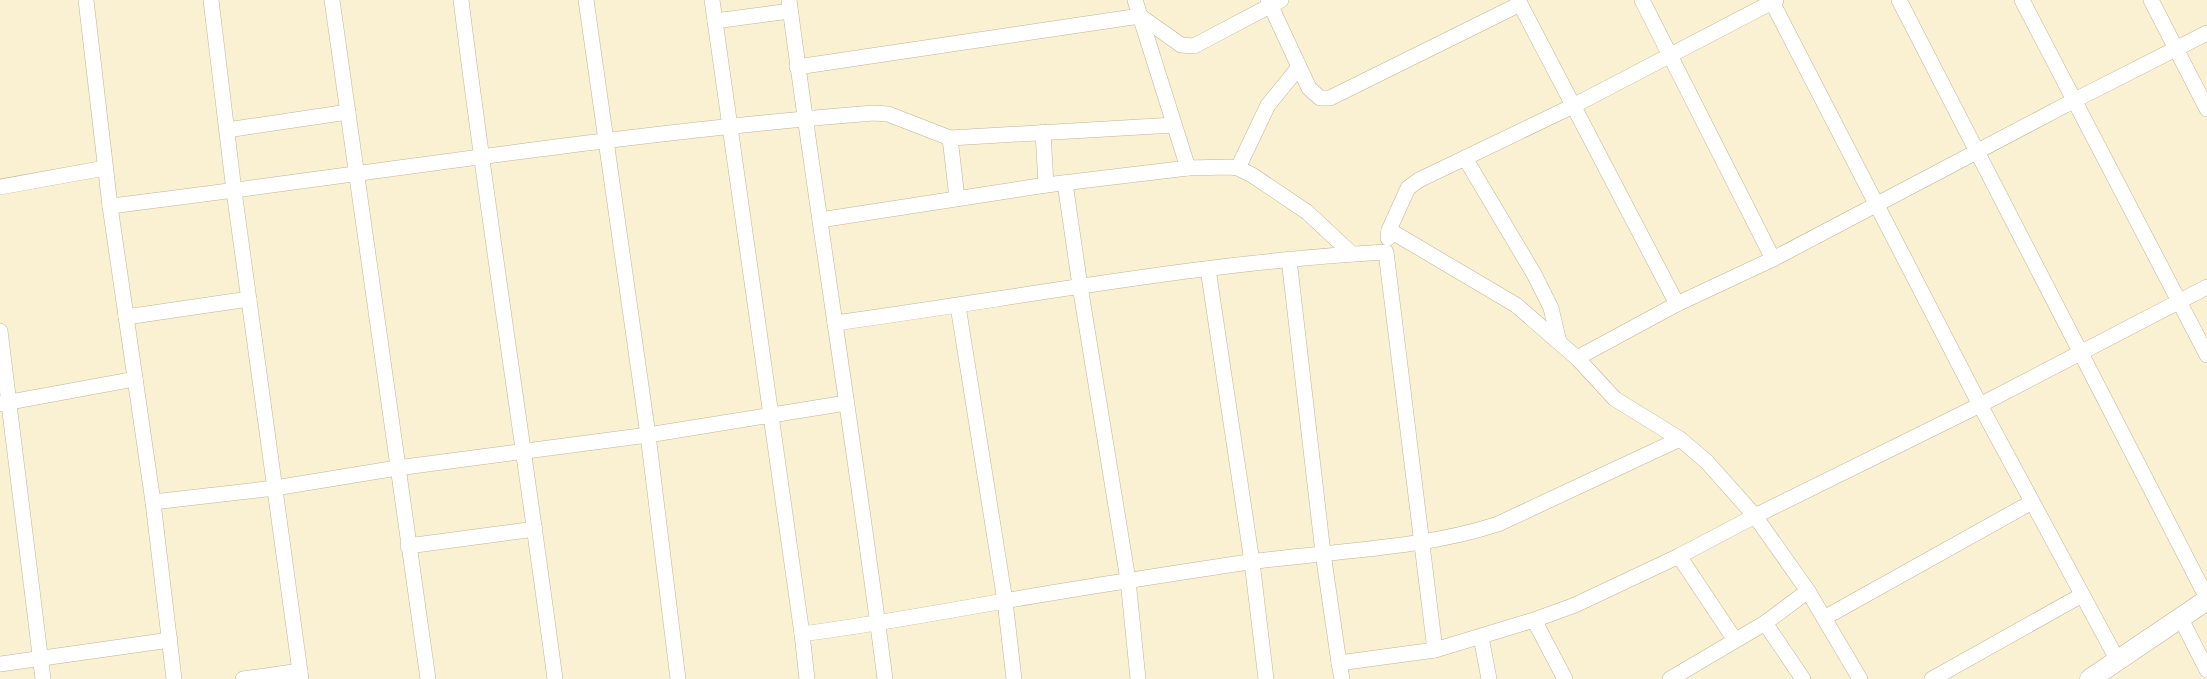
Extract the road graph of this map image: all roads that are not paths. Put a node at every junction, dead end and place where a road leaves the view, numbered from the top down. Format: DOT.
graph roads {
  1 [pos="86,0"];
  2 [pos="211,0"];
  3 [pos="332,0"];
  4 [pos="460,0"];
  5 [pos="586,0"];
  6 [pos="712,0"];
  7 [pos="1135,0"];
  8 [pos="1642,0"];
  9 [pos="1899,0"];
  10 [pos="2022,0"];
  11 [pos="2151,0"];
  12 [pos="1773,1"];
  13 [pos="1273,2"];
  14 [pos="1519,2"];
  15 [pos="790,5"];
  16 [pos="1140,16"];
  17 [pos="715,21"];
  18 [pos="2207,33"];
  19 [pos="2176,49"];
  20 [pos="1671,55"];
  21 [pos="1299,67"];
  22 [pos="797,68"];
  23 [pos="2075,100"];
  24 [pos="1573,106"];
  25 [pos="2207,109"];
  26 [pos="348,112"];
  27 [pos="804,119"];
  28 [pos="1174,125"];
  29 [pos="729,127"];
  30 [pos="227,130"];
  31 [pos="1043,132"];
  32 [pos="950,138"];
  33 [pos="606,140"];
  34 [pos="1977,151"];
  35 [pos="480,156"];
  36 [pos="1465,158"];
  37 [pos="105,168"];
  38 [pos="1188,168"];
  39 [pos="1238,168"];
  40 [pos="357,175"];
  41 [pos="1065,183"];
  42 [pos="1046,185"];
  43 [pos="0,187"];
  44 [pos="234,191"];
  45 [pos="957,198"];
  46 [pos="1878,205"];
  47 [pos="110,206"];
  48 [pos="820,220"];
  49 [pos="1389,230"];
  50 [pos="1386,252"];
  51 [pos="1352,254"];
  52 [pos="1289,259"];
  53 [pos="1773,259"];
  54 [pos="1208,269"];
  55 [pos="1080,286"];
  56 [pos="2207,287"];
  57 [pos="249,299"];
  58 [pos="2179,301"];
  59 [pos="1677,304"];
  60 [pos="958,306"];
  61 [pos="126,316"];
  62 [pos="835,323"];
  63 [pos="0,331"];
  64 [pos="1559,342"];
  65 [pos="2081,352"];
  66 [pos="2207,355"];
  67 [pos="1577,358"];
  68 [pos="135,379"];
  69 [pos="5,403"];
  70 [pos="846,403"];
  71 [pos="1980,405"];
  72 [pos="771,416"];
  73 [pos="648,435"];
  74 [pos="1680,439"];
  75 [pos="524,451"];
  76 [pos="397,468"];
  77 [pos="275,488"];
  78 [pos="2032,501"];
  79 [pos="153,502"];
  80 [pos="1755,516"];
  81 [pos="535,529"];
  82 [pos="1422,541"];
  83 [pos="408,546"];
  84 [pos="1323,553"];
  85 [pos="1679,556"];
  86 [pos="1252,562"];
  87 [pos="1128,580"];
  88 [pos="1809,591"];
  89 [pos="2082,595"];
  90 [pos="2207,599"];
  91 [pos="1005,601"];
  92 [pos="1824,618"];
  93 [pos="2181,619"];
  94 [pos="1534,620"];
  95 [pos="1765,623"];
  96 [pos="878,624"];
  97 [pos="802,634"];
  98 [pos="1481,637"];
  99 [pos="170,640"];
  100 [pos="1735,640"];
  101 [pos="1435,650"];
  102 [pos="40,657"];
  103 [pos="2118,661"];
  104 [pos="1339,663"];
  105 [pos="0,664"];
  106 [pos="2207,670"];
  107 [pos="300,675"];
  108 [pos="2095,678"];
  109 [pos="43,679"];
  110 [pos="174,679"];
  111 [pos="243,679"];
  112 [pos="428,679"];
  113 [pos="555,679"];
  114 [pos="678,679"];
  115 [pos="807,679"];
  116 [pos="885,679"];
  117 [pos="1014,679"];
  118 [pos="1138,679"];
  119 [pos="1266,679"];
  120 [pos="1341,679"];
  121 [pos="1489,679"];
  122 [pos="1565,679"];
  123 [pos="1670,679"];
  124 [pos="1803,679"];
  125 [pos="1860,679"];
  126 [pos="1932,679"];
  1 -- 37 [label="street"];
  2 -- 30 [label="street"];
  3 -- 26 [label="street"];
  4 -- 35 [label="street"];
  5 -- 33 [label="street"];
  6 -- 17 [label="street"];
  7 -- 16 [label="street"];
  8 -- 20 [label="street"];
  9 -- 34 [label="street"];
  10 -- 23 [label="street"];
  11 -- 19 [label="street"];
  12 -- 20 [label="street"];
  12 -- 46 [label="street"];
  13 -- 16 [label="street"];
  13 -- 21 [label="street"];
  14 -- 21 [label="street"];
  14 -- 24 [label="street"];
  15 -- 17 [label="street"];
  15 -- 22 [label="street"];
  16 -- 22 [label="street"];
  16 -- 28 [label="street"];
  17 -- 29 [label="street"];
  18 -- 19 [label="street"];
  19 -- 23 [label="street"];
  19 -- 25 [label="street"];
  20 -- 24 [label="street"];
  20 -- 53 [label="street"];
  21 -- 39 [label="street"];
  22 -- 27 [label="street"];
  23 -- 34 [label="street"];
  23 -- 58 [label="street"];
  24 -- 36 [label="street"];
  24 -- 59 [label="street"];
  26 -- 30 [label="street"];
  26 -- 40 [label="street"];
  27 -- 29 [label="street"];
  27 -- 32 [label="street"];
  27 -- 48 [label="street"];
  28 -- 31 [label="street"];
  28 -- 38 [label="street"];
  29 -- 33 [label="street"];
  29 -- 72 [label="street"];
  30 -- 44 [label="street"];
  31 -- 32 [label="street"];
  31 -- 42 [label="street"];
  32 -- 45 [label="street"];
  33 -- 35 [label="street"];
  33 -- 73 [label="street"];
  34 -- 46 [label="street"];
  34 -- 65 [label="street"];
  35 -- 40 [label="street"];
  35 -- 75 [label="street"];
  36 -- 49 [label="street"];
  36 -- 64 [label="street"];
  37 -- 43 [label="street"];
  37 -- 47 [label="street"];
  38 -- 39 [label="street"];
  38 -- 41 [label="street"];
  39 -- 51 [label="street"];
  40 -- 44 [label="street"];
  40 -- 76 [label="street"];
  41 -- 42 [label="street"];
  41 -- 55 [label="street"];
  42 -- 45 [label="street"];
  44 -- 47 [label="street"];
  44 -- 57 [label="street"];
  45 -- 48 [label="street"];
  46 -- 53 [label="street"];
  46 -- 71 [label="street"];
  47 -- 61 [label="street"];
  48 -- 62 [label="street"];
  49 -- 50 [label="street"];
  49 -- 64 [label="street"];
  50 -- 51 [label="street"];
  50 -- 82 [label="street"];
  51 -- 52 [label="street"];
  52 -- 54 [label="street"];
  52 -- 84 [label="street"];
  53 -- 59 [label="street"];
  54 -- 55 [label="street"];
  54 -- 86 [label="street"];
  55 -- 60 [label="street"];
  55 -- 87 [label="street"];
  56 -- 58 [label="street"];
  57 -- 61 [label="street"];
  57 -- 77 [label="street"];
  58 -- 65 [label="street"];
  58 -- 66 [label="street"];
  59 -- 67 [label="street"];
  60 -- 62 [label="street"];
  60 -- 91 [label="street"];
  61 -- 68 [label="street"];
  62 -- 70 [label="street"];
  63 -- 69 [label="street"];
  64 -- 67 [label="street"];
  65 -- 71 [label="street"];
  65 -- 90 [label="street"];
  67 -- 74 [label="street"];
  68 -- 69 [label="street"];
  68 -- 79 [label="street"];
  69 -- 102 [label="street"];
  70 -- 72 [label="street"];
  70 -- 96 [label="street"];
  71 -- 78 [label="street"];
  71 -- 80 [label="street"];
  72 -- 73 [label="street"];
  72 -- 97 [label="street"];
  73 -- 75 [label="street"];
  73 -- 114 [label="street"];
  74 -- 80 [label="street"];
  74 -- 82 [label="street"];
  75 -- 76 [label="street"];
  75 -- 81 [label="street"];
  76 -- 77 [label="street"];
  76 -- 83 [label="street"];
  77 -- 79 [label="street"];
  77 -- 107 [label="street"];
  78 -- 89 [label="street"];
  78 -- 92 [label="street"];
  79 -- 99 [label="street"];
  80 -- 85 [label="street"];
  80 -- 88 [label="street"];
  81 -- 83 [label="street"];
  81 -- 113 [label="street"];
  82 -- 84 [label="street"];
  82 -- 101 [label="street"];
  83 -- 112 [label="street"];
  84 -- 86 [label="street"];
  84 -- 104 [label="street"];
  85 -- 94 [label="street"];
  85 -- 100 [label="street"];
  86 -- 87 [label="street"];
  86 -- 119 [label="street"];
  87 -- 91 [label="street"];
  87 -- 118 [label="street"];
  88 -- 92 [label="street"];
  88 -- 95 [label="street"];
  89 -- 103 [label="street"];
  89 -- 126 [label="street"];
  90 -- 93 [label="street"];
  91 -- 96 [label="street"];
  91 -- 117 [label="street"];
  92 -- 125 [label="street"];
  93 -- 103 [label="street"];
  93 -- 106 [label="street"];
  94 -- 98 [label="street"];
  94 -- 122 [label="street"];
  95 -- 100 [label="street"];
  95 -- 124 [label="street"];
  96 -- 97 [label="street"];
  96 -- 116 [label="street"];
  97 -- 115 [label="street"];
  98 -- 101 [label="street"];
  98 -- 121 [label="street"];
  99 -- 102 [label="street"];
  99 -- 110 [label="street"];
  100 -- 123 [label="street"];
  101 -- 104 [label="street"];
  102 -- 105 [label="street"];
  102 -- 109 [label="street"];
  103 -- 108 [label="street"];
  104 -- 120 [label="street"];
  107 -- 111 [label="street"];
}
